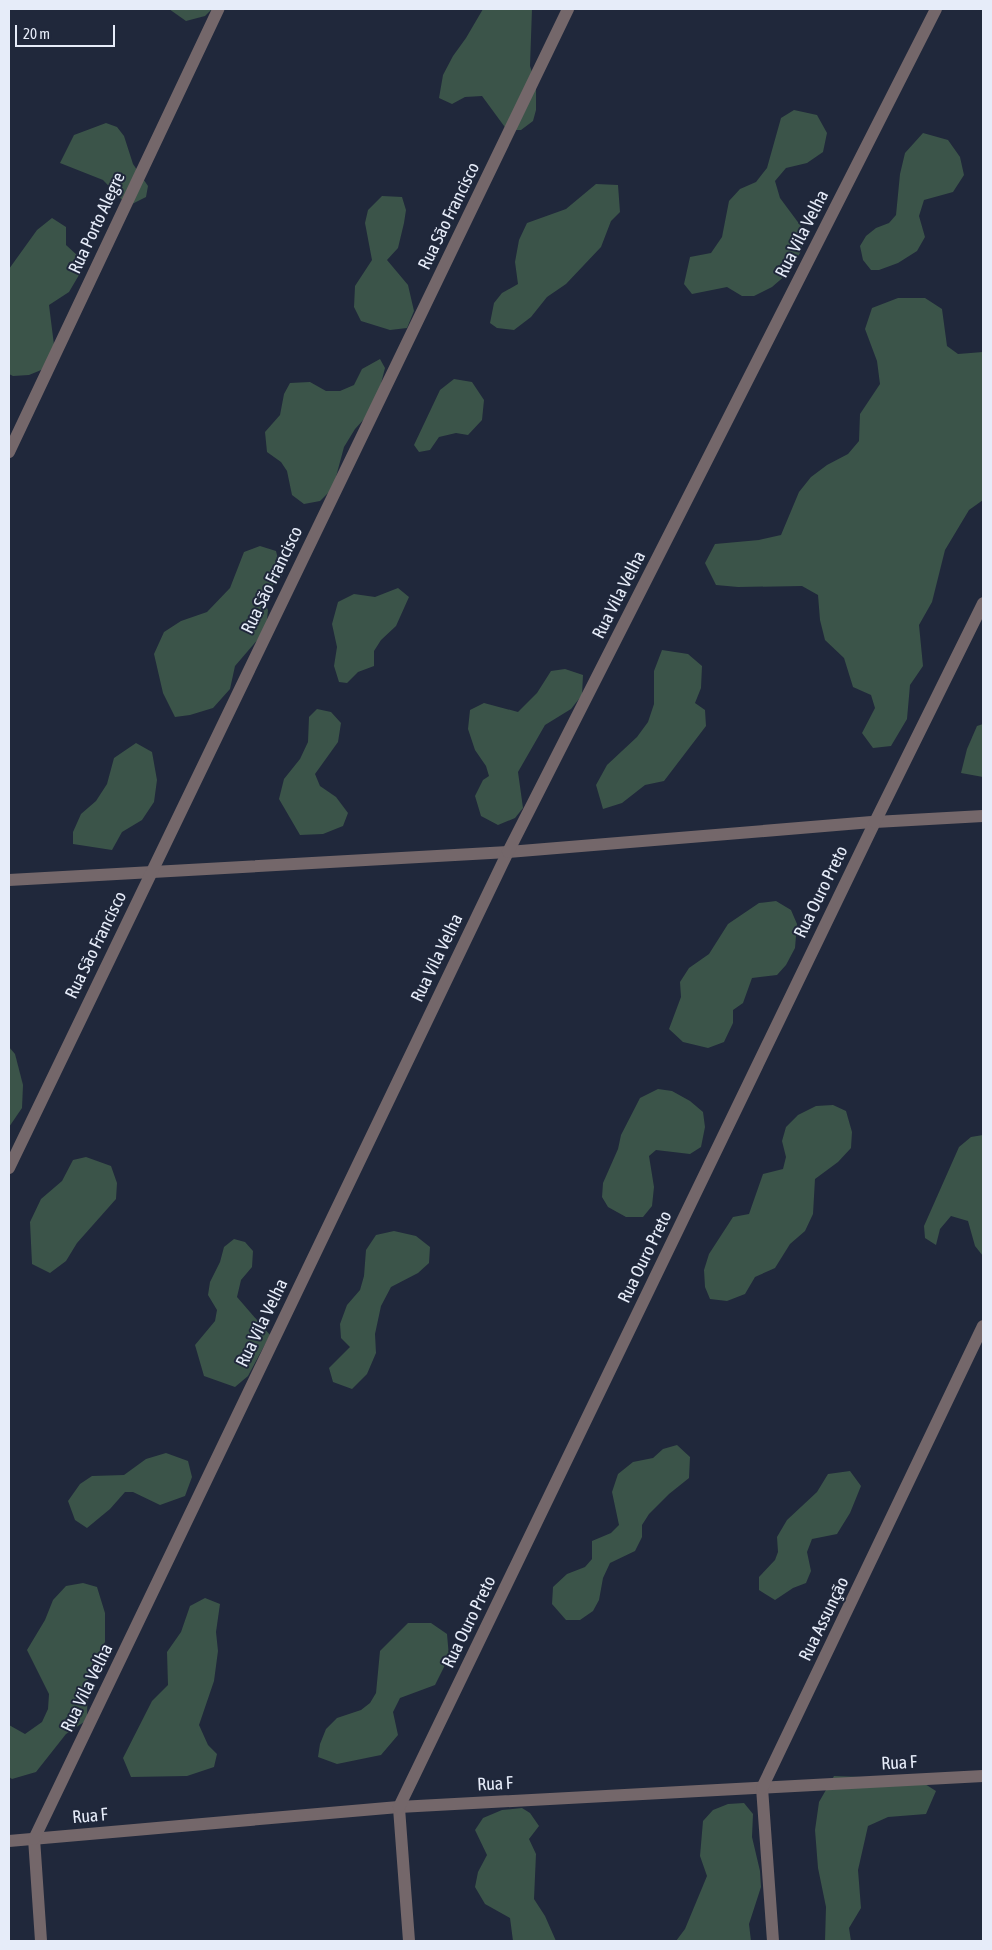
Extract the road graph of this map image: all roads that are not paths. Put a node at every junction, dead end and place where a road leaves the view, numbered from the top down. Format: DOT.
graph roads {
  1 [pos="218,9"];
  2 [pos="568,9"];
  3 [pos="936,9"];
  4 [pos="9,452"];
  5 [pos="983,603"];
  6 [pos="983,816"];
  7 [pos="874,822"];
  8 [pos="508,852"];
  9 [pos="151,871"];
  10 [pos="9,880"];
  11 [pos="9,1168"];
  12 [pos="983,1326"];
  13 [pos="983,1776"];
  14 [pos="762,1788"];
  15 [pos="399,1807"];
  16 [pos="34,1839"];
  17 [pos="9,1841"];
  18 [pos="41,1941"];
  19 [pos="409,1941"];
  20 [pos="773,1941"];
  1 -- 4 [label="street, Rua Porto Alegre"];
  2 -- 9 [label="street, Rua São Francisco"];
  3 -- 8 [label="street, Rua Vila Velha"];
  5 -- 7 [label="street, Rua Ouro Preto"];
  6 -- 7 [label="street"];
  7 -- 8 [label="street"];
  7 -- 15 [label="street, Rua Ouro Preto"];
  8 -- 9 [label="street"];
  8 -- 16 [label="street, Rua Vila Velha"];
  9 -- 10 [label="street"];
  9 -- 11 [label="street, Rua São Francisco"];
  12 -- 14 [label="street, Rua Assunção"];
  13 -- 14 [label="street, Rua F"];
  14 -- 15 [label="street, Rua F"];
  14 -- 20 [label="street, Rua Assunção"];
  15 -- 16 [label="street, Rua F"];
  15 -- 19 [label="street"];
  16 -- 17 [label="street, Rua F"];
  16 -- 18 [label="street, Rua Vila Velha"];
}
